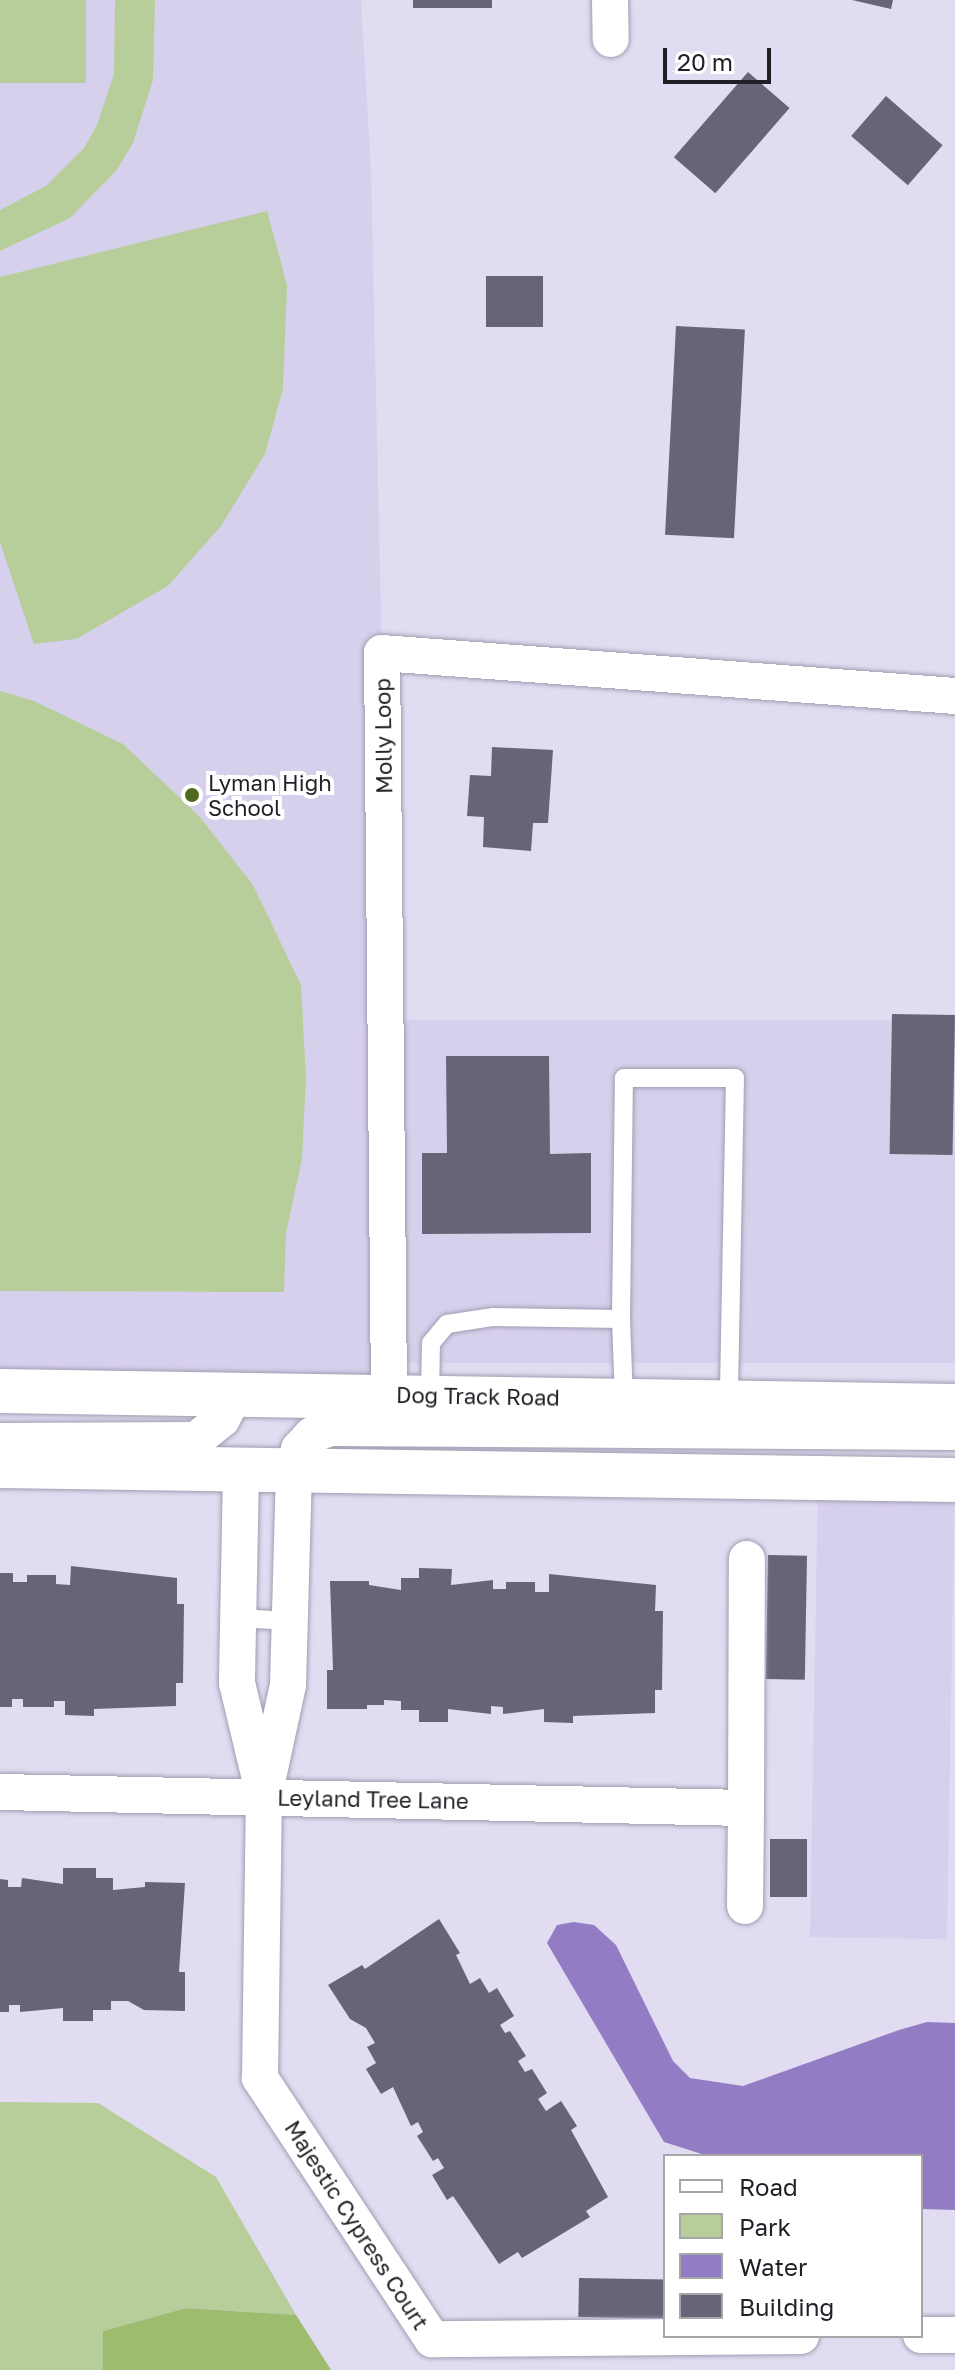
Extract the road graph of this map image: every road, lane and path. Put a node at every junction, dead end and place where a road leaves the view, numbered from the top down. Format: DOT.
graph roads {
  1 [pos="610,0"];
  2 [pos="611,39"];
  3 [pos="955,696"];
  4 [pos="621,1319"];
  5 [pos="0,1391"];
  6 [pos="235,1393"];
  7 [pos="410,1395"];
  8 [pos="624,1399"];
  9 [pos="729,1402"];
  10 [pos="955,1406"];
  11 [pos="955,1432"];
  12 [pos="0,1441"];
  13 [pos="0,1466"];
  14 [pos="241,1471"];
  15 [pos="294,1471"];
  16 [pos="955,1480"];
  17 [pos="747,1559"];
  18 [pos="238,1618"];
  19 [pos="289,1636"];
  20 [pos="0,1792"];
  21 [pos="264,1796"];
  22 [pos="746,1808"];
  23 [pos="745,1906"];
  24 [pos="923,2335"];
  25 [pos="955,2335"];
  26 [pos="663,2337"];
  1 -- 2 [label="street"];
  3 -- 7 [label="street, Molly Loop"];
  4 -- 7 [label="lane"];
  4 -- 8 [label="lane"];
  4 -- 9 [label="lane"];
  5 -- 6 [label="main road, Dog Track Road"];
  6 -- 7 [label="main road, Dog Track Road"];
  6 -- 12 [label="street"];
  7 -- 8 [label="main road, Dog Track Road"];
  8 -- 9 [label="main road, Dog Track Road"];
  9 -- 10 [label="main road, Dog Track Road"];
  11 -- 15 [label="street"];
  13 -- 14 [label="main road"];
  14 -- 15 [label="main road"];
  14 -- 18 [label="street, Majestic Cypress Court"];
  15 -- 16 [label="main road"];
  15 -- 19 [label="street, Majestic Cypress Court"];
  17 -- 22 [label="street"];
  18 -- 19 [label="lane"];
  18 -- 21 [label="street, Majestic Cypress Court"];
  19 -- 21 [label="street, Majestic Cypress Court"];
  20 -- 21 [label="street, Leyland Tree Lane"];
  21 -- 22 [label="street, Leyland Tree Lane"];
  21 -- 26 [label="street, Majestic Cypress Court"];
  22 -- 23 [label="street"];
  24 -- 25 [label="street"];
}
